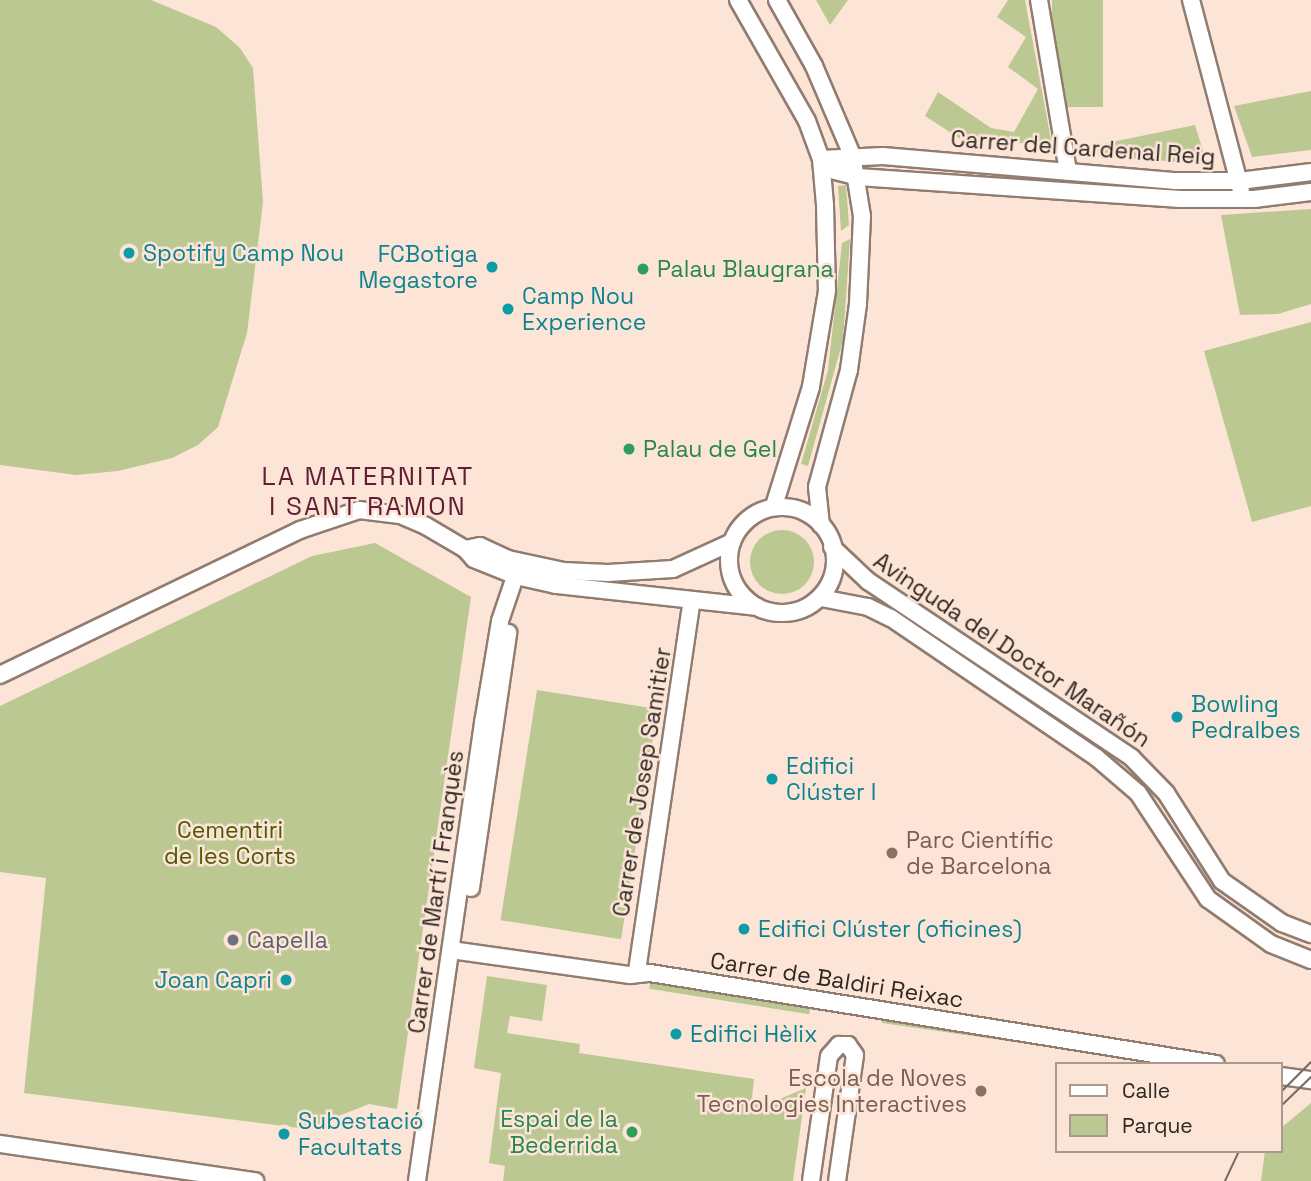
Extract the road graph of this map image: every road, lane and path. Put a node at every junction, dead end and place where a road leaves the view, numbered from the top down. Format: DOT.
graph roads {
  1 [pos="738,0"];
  2 [pos="777,0"];
  3 [pos="1039,0"];
  4 [pos="1191,0"];
  5 [pos="852,155"];
  6 [pos="822,164"];
  7 [pos="1068,172"];
  8 [pos="1311,173"];
  9 [pos="858,177"];
  10 [pos="1239,181"];
  11 [pos="1311,192"];
  12 [pos="1243,199"];
  13 [pos="774,506"];
  14 [pos="821,525"];
  15 [pos="732,542"];
  16 [pos="832,547"];
  17 [pos="518,569"];
  18 [pos="821,598"];
  19 [pos="692,600"];
  20 [pos="757,607"];
  21 [pos="0,675"];
  22 [pos="1311,934"];
  23 [pos="456,951"];
  24 [pos="1311,960"];
  25 [pos="637,971"];
  26 [pos="1204,1062"];
  27 [pos="1284,1076"];
  28 [pos="1311,1080"];
  29 [pos="0,1144"];
  30 [pos="255,1181"];
  31 [pos="417,1181"];
  32 [pos="428,1181"];
  33 [pos="811,1181"];
  34 [pos="837,1181"];
  1 -- 6 [label="street"];
  2 -- 5 [label="street"];
  3 -- 7 [label="street"];
  4 -- 10 [label="street"];
  5 -- 6 [label="street, Carrer del Cardenal Reig"];
  5 -- 7 [label="street, Carrer del Cardenal Reig"];
  5 -- 9 [label="street"];
  6 -- 9 [label="street, Carrer del Cardenal Reig"];
  6 -- 13 [label="street"];
  7 -- 10 [label="street, Carrer del Cardenal Reig"];
  8 -- 10 [label="street, Carrer del Cardenal Reig"];
  9 -- 12 [label="street, Carrer del Cardenal Reig"];
  9 -- 14 [label="street"];
  10 -- 12 [label="street"];
  11 -- 12 [label="street, Carrer del Cardenal Reig"];
  13 -- 14 [label="street"];
  13 -- 15 [label="street"];
  14 -- 16 [label="street"];
  15 -- 17 [label="street"];
  15 -- 20 [label="street"];
  16 -- 18 [label="street"];
  16 -- 22 [label="street, Avinguda del Doctor Marañón"];
  17 -- 19 [label="street"];
  17 -- 21 [label="street"];
  17 -- 23 [label="street, Carrer de Martí i Franquès"];
  18 -- 20 [label="street"];
  18 -- 24 [label="street, Avinguda del Doctor Marañón"];
  19 -- 20 [label="street"];
  19 -- 25 [label="street, Carrer de Josep Samitier"];
  23 -- 25 [label="street, Carrer de Baldiri Reixac"];
  23 -- 31 [label="street, Carrer de Martí i Franquès"];
  23 -- 32 [label="street, Carrer de Martí i Franquès"];
  25 -- 26 [label="street, Carrer de Baldiri Reixac"];
  27 -- 28 [label="street"];
  29 -- 30 [label="street"];
  33 -- 34 [label="street"];
}
